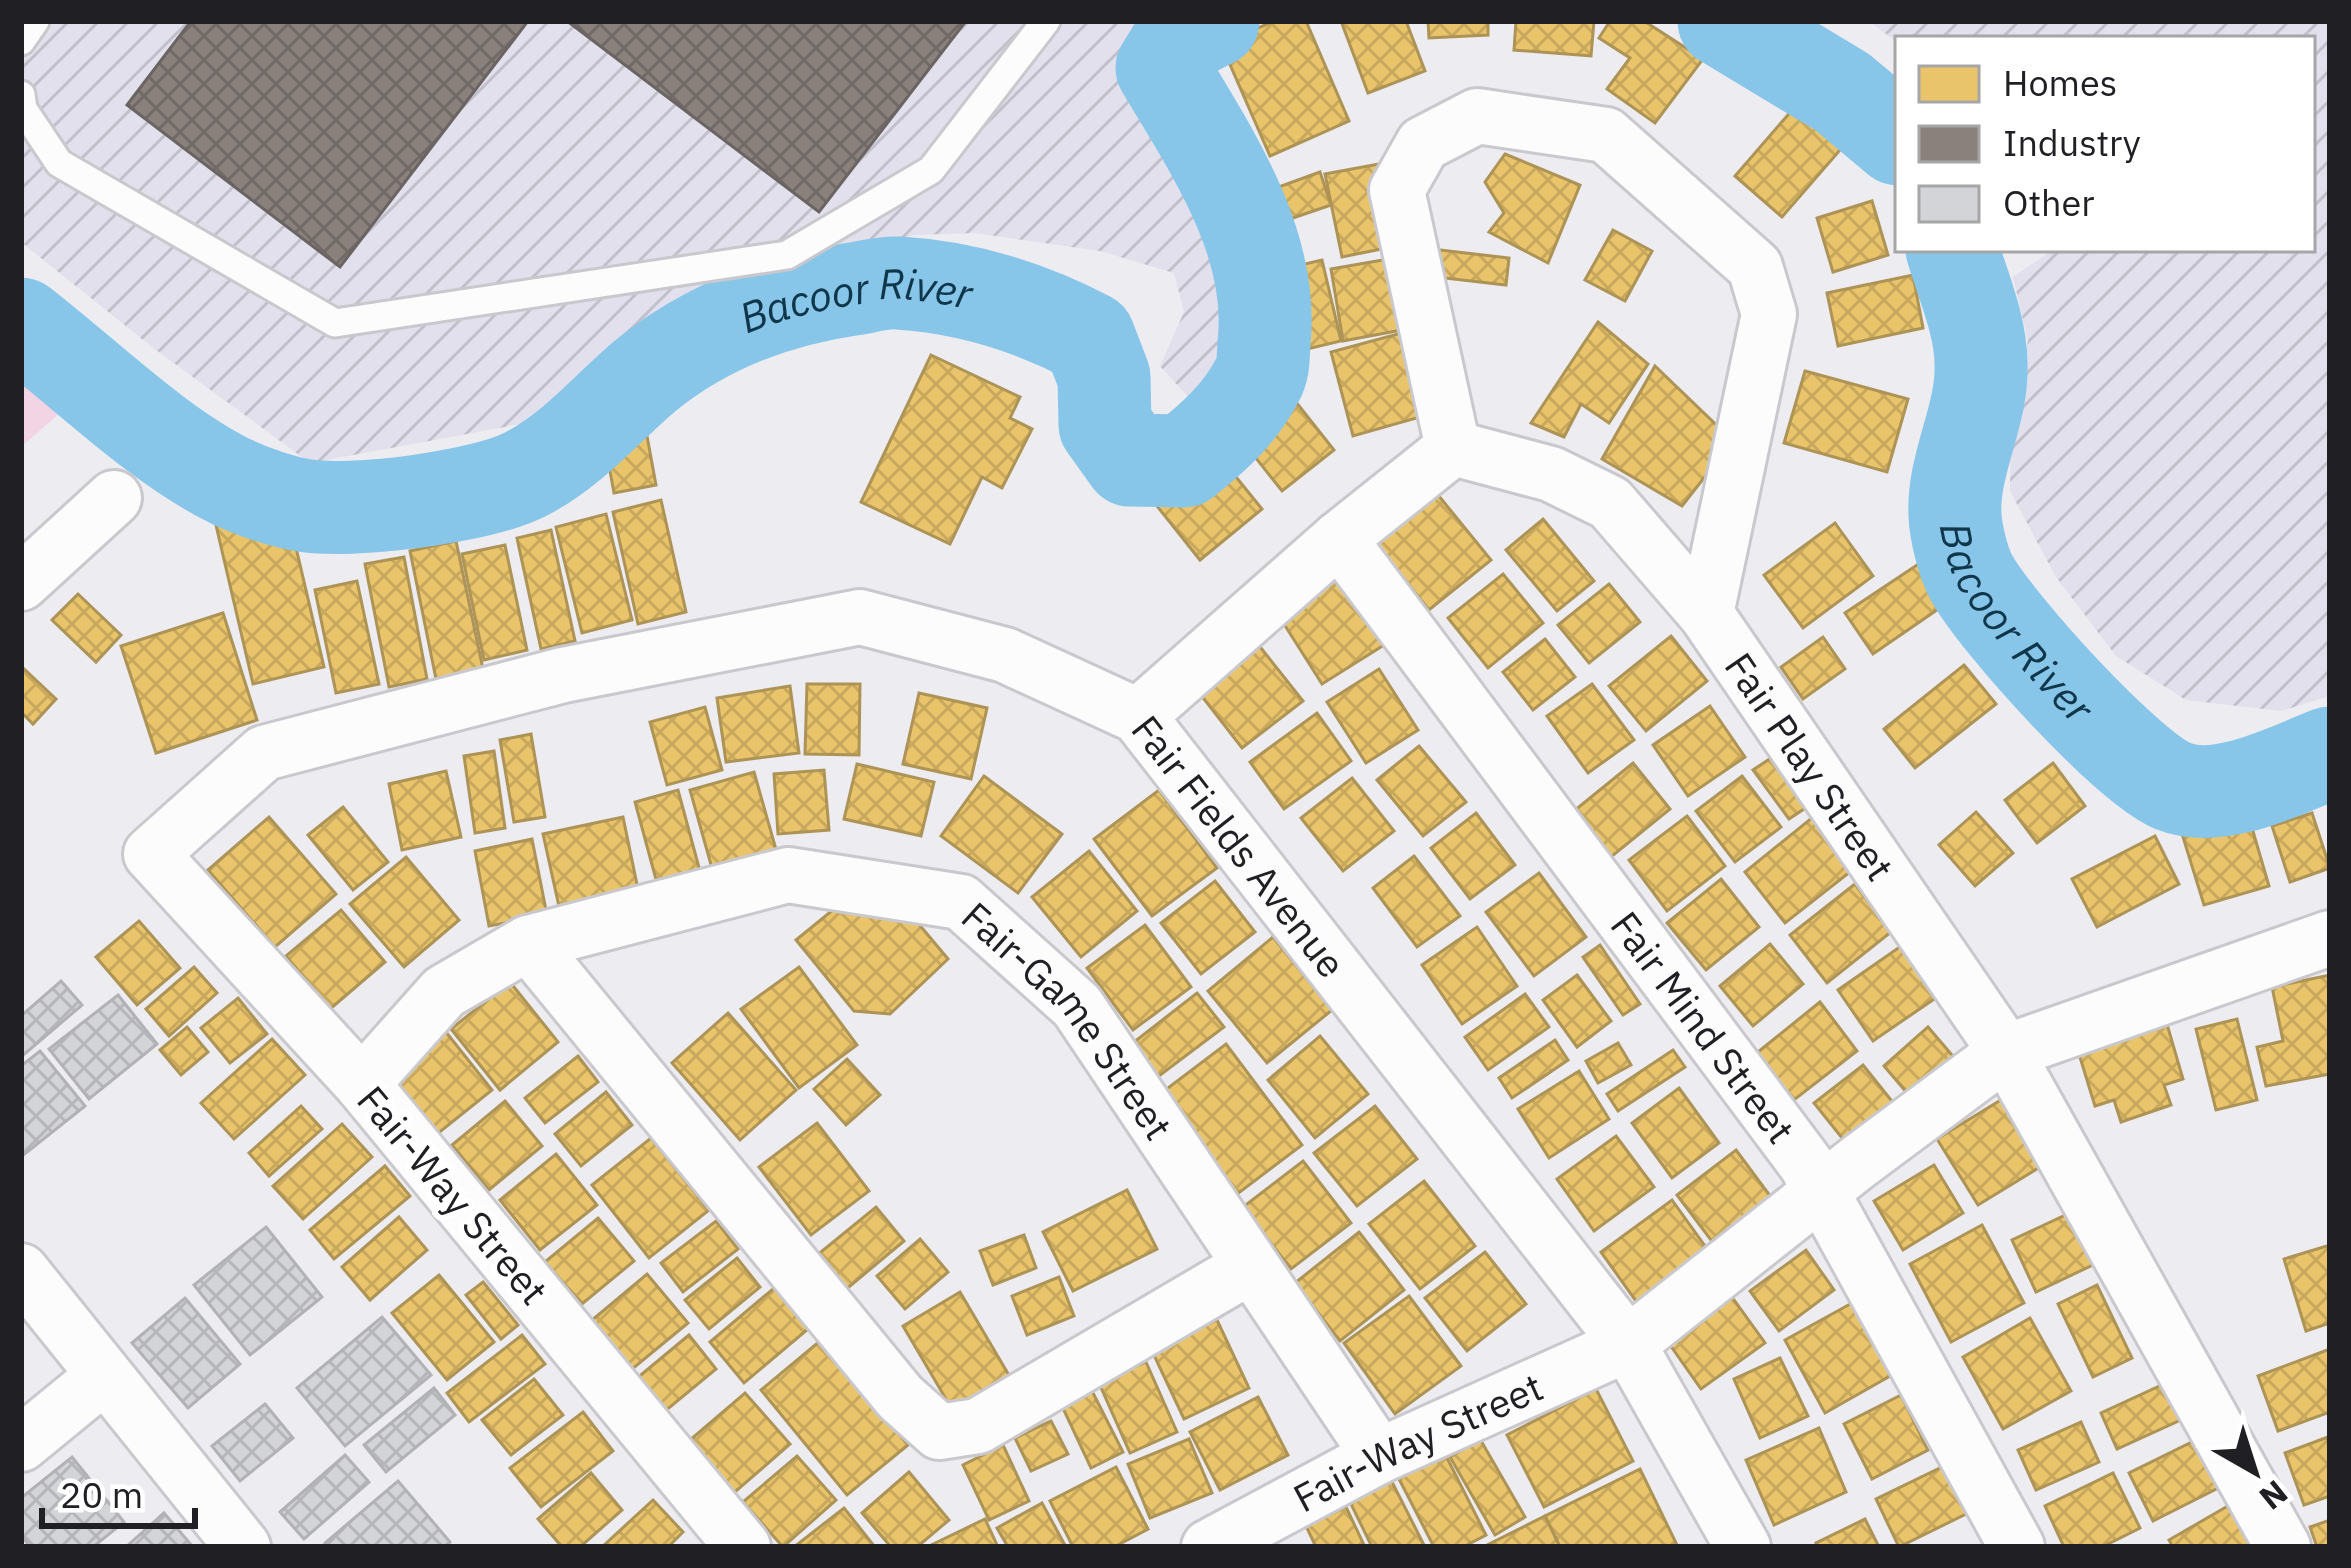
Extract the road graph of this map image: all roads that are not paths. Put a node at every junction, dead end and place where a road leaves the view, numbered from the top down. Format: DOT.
graph roads {
  1 [pos="35,21"];
  2 [pos="1046,21"];
  3 [pos="21,41"];
  4 [pos="21,95"];
  5 [pos="1453,448"];
  6 [pos="114,498"];
  7 [pos="1339,539"];
  8 [pos="30,553"];
  9 [pos="1706,614"];
  10 [pos="1138,716"];
  11 [pos="151,854"];
  12 [pos="2330,938"];
  13 [pos="528,943"];
  14 [pos="2006,1052"];
  15 [pos="362,1084"];
  16 [pos="1823,1190"];
  17 [pos="1249,1267"];
  18 [pos="21,1271"];
  19 [pos="1628,1344"];
  20 [pos="104,1376"];
  21 [pos="21,1444"];
  22 [pos="1379,1456"];
  23 [pos="243,1547"];
  24 [pos="743,1547"];
  25 [pos="1209,1547"];
  26 [pos="1743,1547"];
  27 [pos="2017,1547"];
  28 [pos="2283,1547"];
  1 -- 3 [label="lane"];
  2 -- 4 [label="lane"];
  5 -- 7 [label="street"];
  5 -- 9 [label="street, Fair Play Street"];
  5 -- 9 [label="street"];
  6 -- 8 [label="street"];
  7 -- 10 [label="street"];
  7 -- 16 [label="street, Fair Mind Street"];
  9 -- 14 [label="street, Fair Play Street"];
  10 -- 11 [label="street, Fair Fields Avenue"];
  10 -- 19 [label="street, Fair Fields Avenue"];
  11 -- 15 [label="street, Fair-Way Street"];
  12 -- 14 [label="street, Fair-Way Street"];
  13 -- 15 [label="street, Fair-Game Street"];
  13 -- 17 [label="street, Fair-Game Street"];
  13 -- 17 [label="street"];
  14 -- 16 [label="street, Fair-Way Street"];
  14 -- 28 [label="street, Fair Play Street"];
  15 -- 24 [label="street, Fair-Way Street"];
  16 -- 19 [label="street, Fair-Way Street"];
  16 -- 27 [label="street, Fair Mind Street"];
  17 -- 22 [label="street, Fair-Game Street"];
  18 -- 20 [label="street"];
  19 -- 22 [label="street, Fair-Way Street"];
  19 -- 26 [label="street, Fair Fields Avenue"];
  20 -- 21 [label="street"];
  20 -- 23 [label="street"];
  22 -- 25 [label="street, Fair-Way Street"];
}
